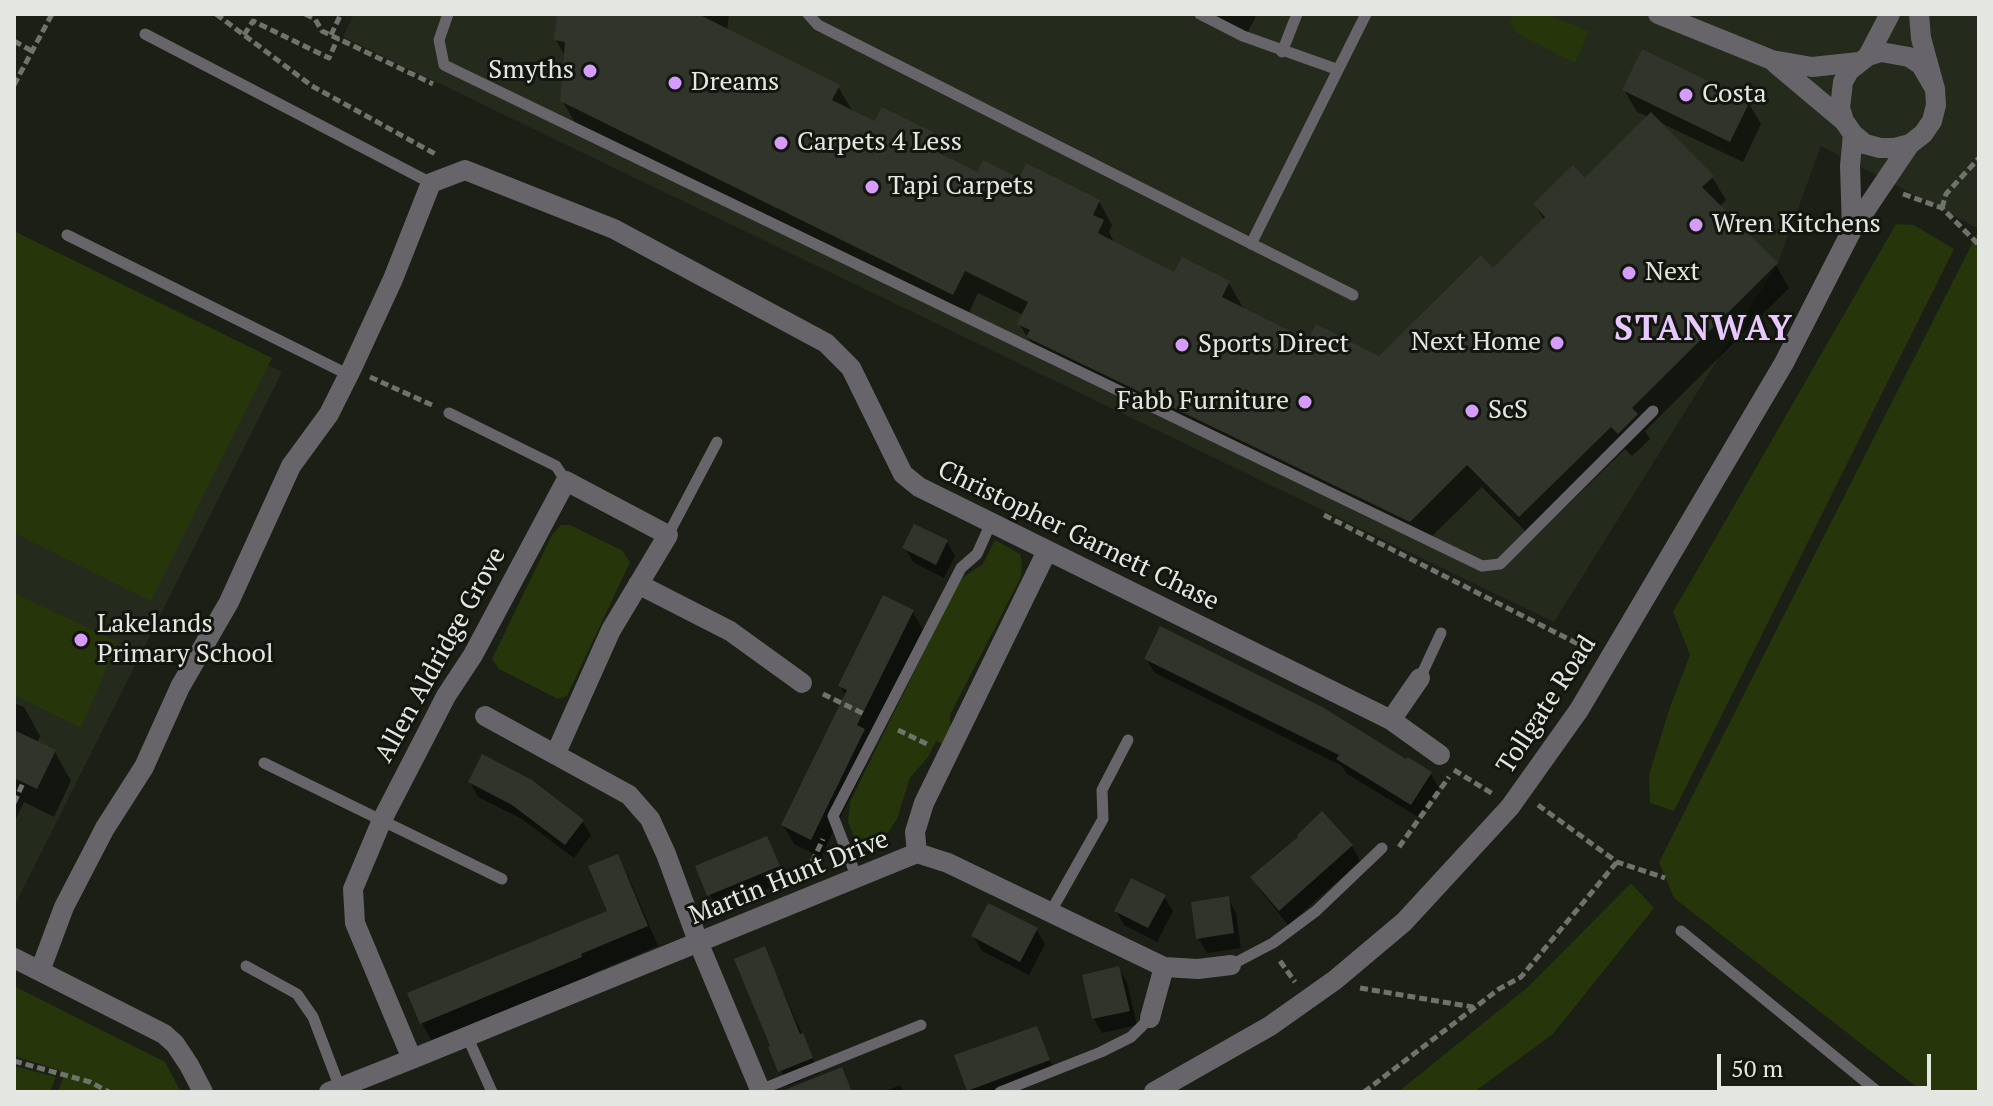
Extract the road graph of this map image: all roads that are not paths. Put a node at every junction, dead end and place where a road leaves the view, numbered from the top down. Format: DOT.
graph roads {
  1 [pos="448,14"];
  2 [pos="808,14"];
  3 [pos="1200,14"];
  4 [pos="1297,14"];
  5 [pos="1366,14"];
  6 [pos="1658,14"];
  7 [pos="1890,14"];
  8 [pos="1919,14"];
  9 [pos="145,34"];
  10 [pos="1282,52"];
  11 [pos="1863,59"];
  12 [pos="1772,60"];
  13 [pos="1336,69"];
  14 [pos="1935,89"];
  15 [pos="1848,127"];
  16 [pos="1910,144"];
  17 [pos="431,183"];
  18 [pos="1852,230"];
  19 [pos="67,235"];
  20 [pos="1251,244"];
  21 [pos="1353,295"];
  22 [pos="350,372"];
  23 [pos="1653,411"];
  24 [pos="449,413"];
  25 [pos="717,442"];
  26 [pos="566,481"];
  27 [pos="991,523"];
  28 [pos="668,535"];
  29 [pos="1047,551"];
  30 [pos="638,584"];
  31 [pos="1441,633"];
  32 [pos="1420,678"];
  33 [pos="802,683"];
  34 [pos="485,716"];
  35 [pos="1391,720"];
  36 [pos="1128,740"];
  37 [pos="556,753"];
  38 [pos="1440,755"];
  39 [pos="264,763"];
  40 [pos="382,820"];
  41 [pos="1382,848"];
  42 [pos="917,853"];
  43 [pos="857,878"];
  44 [pos="502,879"];
  45 [pos="1050,913"];
  46 [pos="1681,931"];
  47 [pos="699,944"];
  48 [pos="14,958"];
  49 [pos="1231,965"];
  50 [pos="246,966"];
  51 [pos="1164,967"];
  52 [pos="40,971"];
  53 [pos="1150,1018"];
  54 [pos="921,1025"];
  55 [pos="467,1036"];
  56 [pos="412,1059"];
  57 [pos="334,1090"];
  58 [pos="761,1091"];
  59 [pos="203,1092"];
  60 [pos="492,1092"];
  61 [pos="1000,1092"];
  62 [pos="1154,1092"];
  63 [pos="1878,1092"];
  1 -- 23 [label="lane"];
  2 -- 20 [label="lane"];
  3 -- 10 [label="lane"];
  4 -- 10 [label="lane"];
  5 -- 13 [label="lane"];
  6 -- 12 [label="street"];
  7 -- 11 [label="street, Tollgate Road"];
  8 -- 14 [label="street, Tollgate Road"];
  9 -- 17 [label="lane"];
  10 -- 13 [label="lane"];
  11 -- 12 [label="street"];
  11 -- 14 [label="street"];
  11 -- 15 [label="street, Tollgate Road"];
  12 -- 15 [label="street"];
  13 -- 20 [label="lane"];
  14 -- 16 [label="street, Tollgate Road"];
  15 -- 16 [label="street"];
  15 -- 18 [label="street, Tollgate Road"];
  16 -- 18 [label="street, Tollgate Road"];
  17 -- 22 [label="street"];
  17 -- 27 [label="street, Christopher Garnett Chase"];
  18 -- 62 [label="street, Tollgate Road"];
  19 -- 22 [label="lane"];
  20 -- 21 [label="lane"];
  22 -- 52 [label="street"];
  24 -- 26 [label="lane"];
  25 -- 28 [label="lane"];
  26 -- 28 [label="street"];
  26 -- 40 [label="street, Allen Aldridge Grove"];
  27 -- 29 [label="street, Christopher Garnett Chase"];
  27 -- 43 [label="lane"];
  28 -- 30 [label="street"];
  29 -- 35 [label="street, Christopher Garnett Chase"];
  29 -- 42 [label="street"];
  30 -- 33 [label="street"];
  30 -- 37 [label="street"];
  31 -- 32 [label="lane"];
  32 -- 35 [label="street"];
  34 -- 37 [label="street"];
  35 -- 38 [label="street, Christopher Garnett Chase"];
  36 -- 45 [label="lane"];
  37 -- 47 [label="street"];
  39 -- 40 [label="lane"];
  40 -- 44 [label="lane"];
  40 -- 56 [label="street, Allen Aldridge Grove"];
  41 -- 49 [label="lane"];
  42 -- 43 [label="street, Martin Hunt Drive"];
  42 -- 45 [label="street, Martin Hunt Drive"];
  43 -- 47 [label="street, Martin Hunt Drive"];
  45 -- 51 [label="street, Martin Hunt Drive"];
  46 -- 63 [label="lane"];
  47 -- 55 [label="street, Martin Hunt Drive"];
  47 -- 58 [label="street"];
  48 -- 52 [label="street"];
  49 -- 51 [label="street, Martin Hunt Drive"];
  50 -- 57 [label="lane"];
  51 -- 53 [label="street"];
  52 -- 59 [label="street"];
  53 -- 61 [label="lane"];
  54 -- 58 [label="lane"];
  55 -- 56 [label="street, Martin Hunt Drive"];
  55 -- 60 [label="lane"];
  56 -- 57 [label="street, Martin Hunt Drive"];
}
